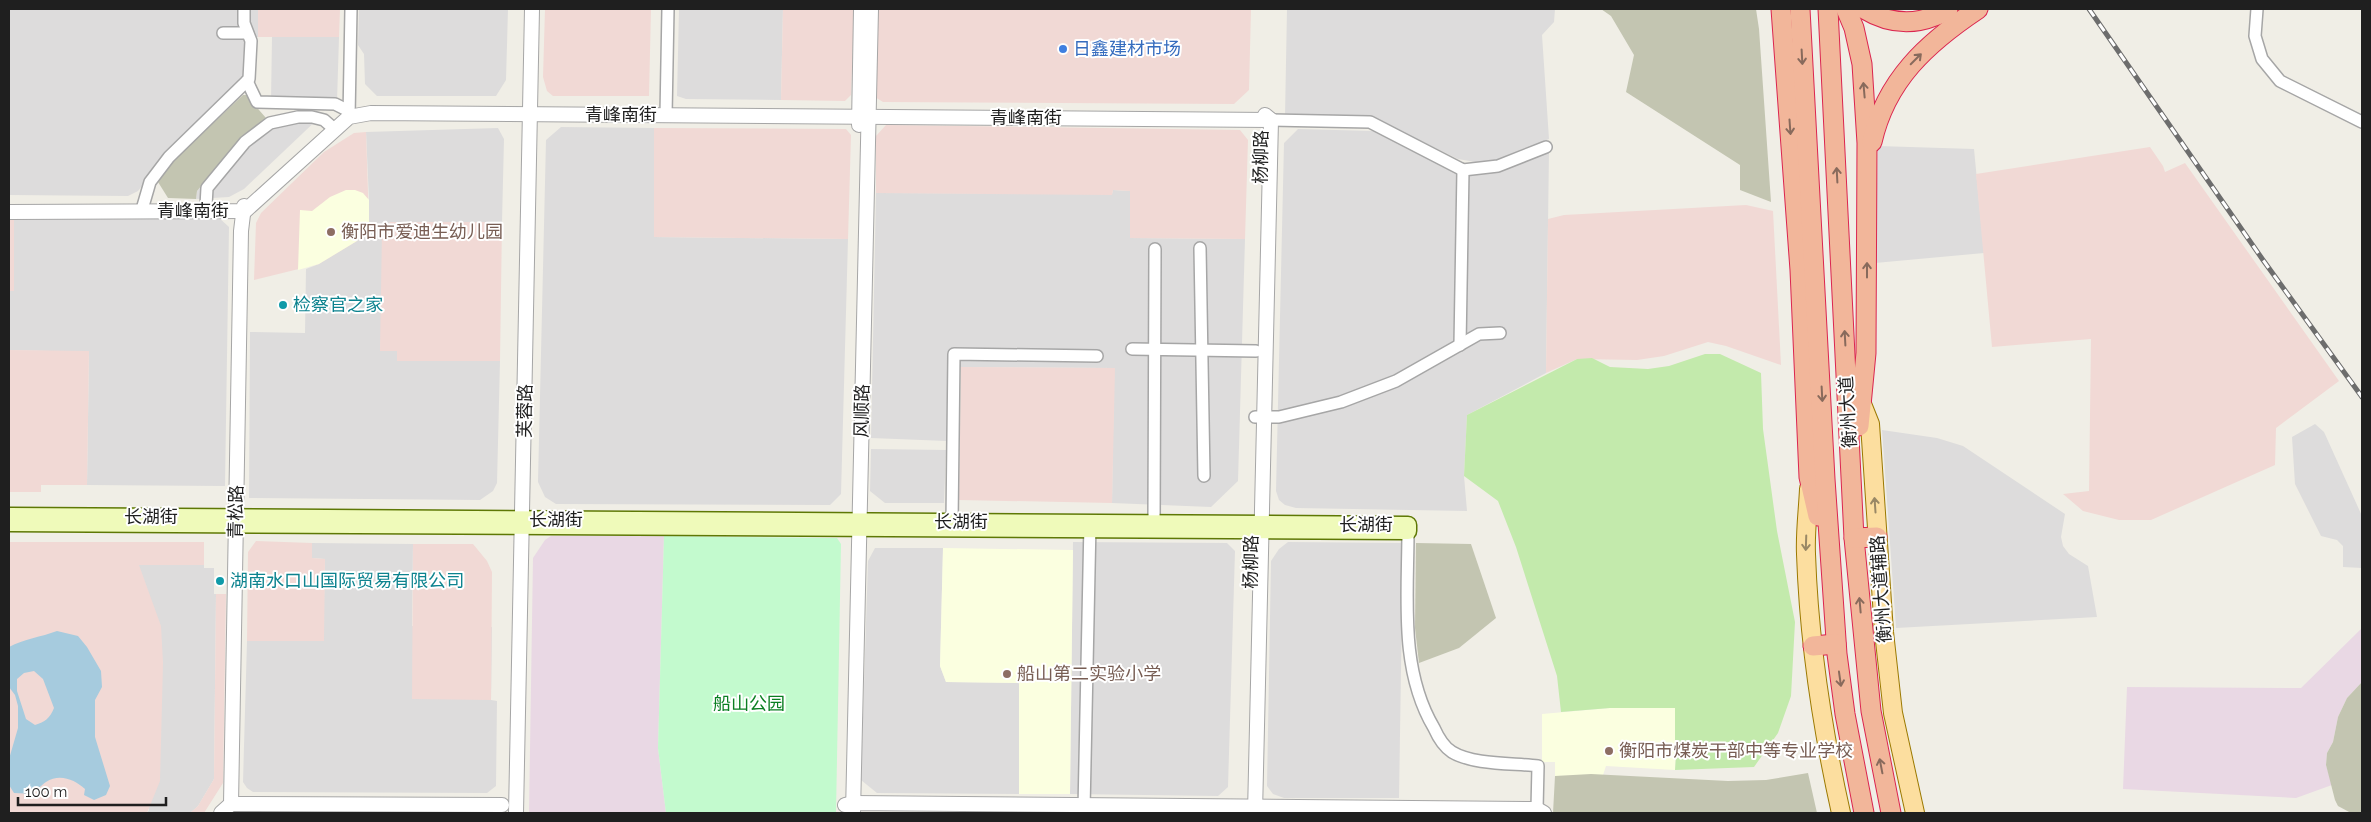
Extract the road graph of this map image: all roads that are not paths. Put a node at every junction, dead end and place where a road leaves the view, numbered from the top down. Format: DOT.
graph roads {
  1 [pos="244,9"];
  2 [pos="352,9"];
  3 [pos="524,9"];
  4 [pos="532,9"];
  5 [pos="668,9"];
  6 [pos="861,9"];
  7 [pos="871,9"];
  8 [pos="1781,9"];
  9 [pos="1800,9"];
  10 [pos="1828,9"];
  11 [pos="1846,9"];
  12 [pos="1864,9"];
  13 [pos="1978,9"];
  14 [pos="2257,9"];
  15 [pos="1947,10"];
  16 [pos="223,33"];
  17 [pos="248,33"];
  18 [pos="247,81"];
  19 [pos="526,111"];
  20 [pos="666,112"];
  21 [pos="349,114"];
  22 [pos="864,114"];
  23 [pos="1266,118"];
  24 [pos="2362,122"];
  25 [pos="332,127"];
  26 [pos="1546,147"];
  27 [pos="1808,161"];
  28 [pos="1463,170"];
  29 [pos="1867,183"];
  30 [pos="9,205"];
  31 [pos="143,206"];
  32 [pos="206,206"];
  33 [pos="244,209"];
  34 [pos="9,212"];
  35 [pos="1200,248"];
  36 [pos="1155,249"];
  37 [pos="1500,333"];
  38 [pos="1460,345"];
  39 [pos="1132,349"];
  40 [pos="1155,349"];
  41 [pos="1202,350"];
  42 [pos="1256,350"];
  43 [pos="1803,352"];
  44 [pos="1097,356"];
  45 [pos="1846,367"];
  46 [pos="1861,402"];
  47 [pos="1259,417"];
  48 [pos="1204,476"];
  49 [pos="1809,476"];
  50 [pos="1852,502"];
  51 [pos="9,516"];
  52 [pos="236,521"];
  53 [pos="952,522"];
  54 [pos="9,523"];
  55 [pos="519,523"];
  56 [pos="1154,524"];
  57 [pos="855,525"];
  58 [pos="1090,526"];
  59 [pos="1257,527"];
  60 [pos="1408,531"];
  61 [pos="1878,537"];
  62 [pos="1854,538"];
  63 [pos="1831,570"];
  64 [pos="1836,644"];
  65 [pos="1813,646"];
  66 [pos="1084,807"];
  67 [pos="226,809"];
  68 [pos="398,809"];
  69 [pos="506,809"];
  70 [pos="850,809"];
  71 [pos="1250,810"];
  72 [pos="1540,812"];
  73 [pos="516,813"];
  74 [pos="1841,813"];
  75 [pos="1864,813"];
  76 [pos="1891,813"];
  77 [pos="1915,813"];
  1 -- 17 [label="street"];
  2 -- 21 [label="street"];
  3 -- 19 [label="street, 芙蓉路"];
  4 -- 19 [label="street, 芙蓉路"];
  5 -- 20 [label="street"];
  6 -- 22 [label="street, 风顺路"];
  7 -- 22 [label="street, 风顺路"];
  8 -- 43 [label="highway, one-way"];
  9 -- 27 [label="highway, 衡州大道, one-way"];
  45 -- 10 [label="highway, 衡州大道, one-way"];
  29 -- 11 [label="highway, one-way"];
  12 -- 15 [label="highway"];
  29 -- 13 [label="highway, one-way"];
  14 -- 24 [label="street"];
  16 -- 17 [label="street"];
  17 -- 18 [label="street"];
  18 -- 21 [label="street"];
  18 -- 31 [label="street"];
  19 -- 20 [label="street, 青峰南街"];
  19 -- 21 [label="street, 青峰南街"];
  19 -- 55 [label="street, 芙蓉路"];
  20 -- 22 [label="street, 青峰南街"];
  21 -- 25 [label="street, 青峰南街"];
  21 -- 33 [label="street, 青峰南街"];
  22 -- 23 [label="street, 青峰南街"];
  22 -- 57 [label="street, 风顺路"];
  23 -- 28 [label="street"];
  23 -- 42 [label="street, 杨柳路"];
  23 -- 47 [label="street, 杨柳路"];
  25 -- 32 [label="street"];
  25 -- 33 [label="street, 青峰南街"];
  26 -- 28 [label="street"];
  27 -- 43 [label="highway"];
  27 -- 63 [label="highway, 衡州大道, one-way"];
  28 -- 38 [label="street"];
  46 -- 29 [label="highway, one-way"];
  30 -- 31 [label="street, 青峰南街"];
  31 -- 32 [label="street, 青峰南街"];
  32 -- 33 [label="street, 青峰南街"];
  33 -- 34 [label="street, 青峰南街"];
  33 -- 52 [label="street, 青松路"];
  35 -- 41 [label="street"];
  36 -- 40 [label="street"];
  37 -- 38 [label="street"];
  38 -- 47 [label="street"];
  39 -- 40 [label="street"];
  40 -- 41 [label="street"];
  40 -- 56 [label="street"];
  41 -- 42 [label="street"];
  41 -- 48 [label="street"];
  42 -- 47 [label="street, 杨柳路"];
  43 -- 49 [label="highway"];
  44 -- 53 [label="street"];
  45 -- 46 [label="main road, 衡州大道辅路"];
  45 -- 50 [label="highway, 衡州大道"];
  46 -- 50 [label="highway"];
  61 -- 46 [label="main road, 衡州大道辅路, one-way"];
  47 -- 59 [label="street, 杨柳路"];
  49 -- 63 [label="highway"];
  49 -- 65 [label="main road, one-way"];
  50 -- 62 [label="highway, 衡州大道"];
  51 -- 52 [label="main road, 长湖街"];
  52 -- 54 [label="main road, 长湖街"];
  52 -- 55 [label="main road, 长湖街"];
  52 -- 67 [label="street, 青松路"];
  53 -- 57 [label="main road, 长湖街"];
  53 -- 58 [label="main road, 长湖街"];
  55 -- 57 [label="main road, 长湖街"];
  55 -- 69 [label="street, 芙蓉路"];
  55 -- 73 [label="street, 芙蓉路"];
  56 -- 58 [label="main road, 长湖街"];
  56 -- 59 [label="main road, 长湖街"];
  57 -- 58 [label="main road, 长湖街"];
  57 -- 70 [label="street, 风顺路"];
  58 -- 59 [label="main road, 长湖街"];
  58 -- 66 [label="street"];
  59 -- 60 [label="main road, 长湖街"];
  59 -- 71 [label="street, 杨柳路"];
  60 -- 72 [label="street"];
  61 -- 62 [label="highway"];
  61 -- 77 [label="main road, 衡州大道辅路"];
  76 -- 62 [label="highway, 衡州大道, one-way"];
  63 -- 64 [label="highway, 衡州大道"];
  64 -- 65 [label="highway"];
  64 -- 75 [label="highway, 衡州大道, one-way"];
  65 -- 74 [label="main road"];
  66 -- 70 [label="street"];
  66 -- 71 [label="street"];
  67 -- 68 [label="street"];
  68 -- 69 [label="street"];
  71 -- 72 [label="street"];
}
